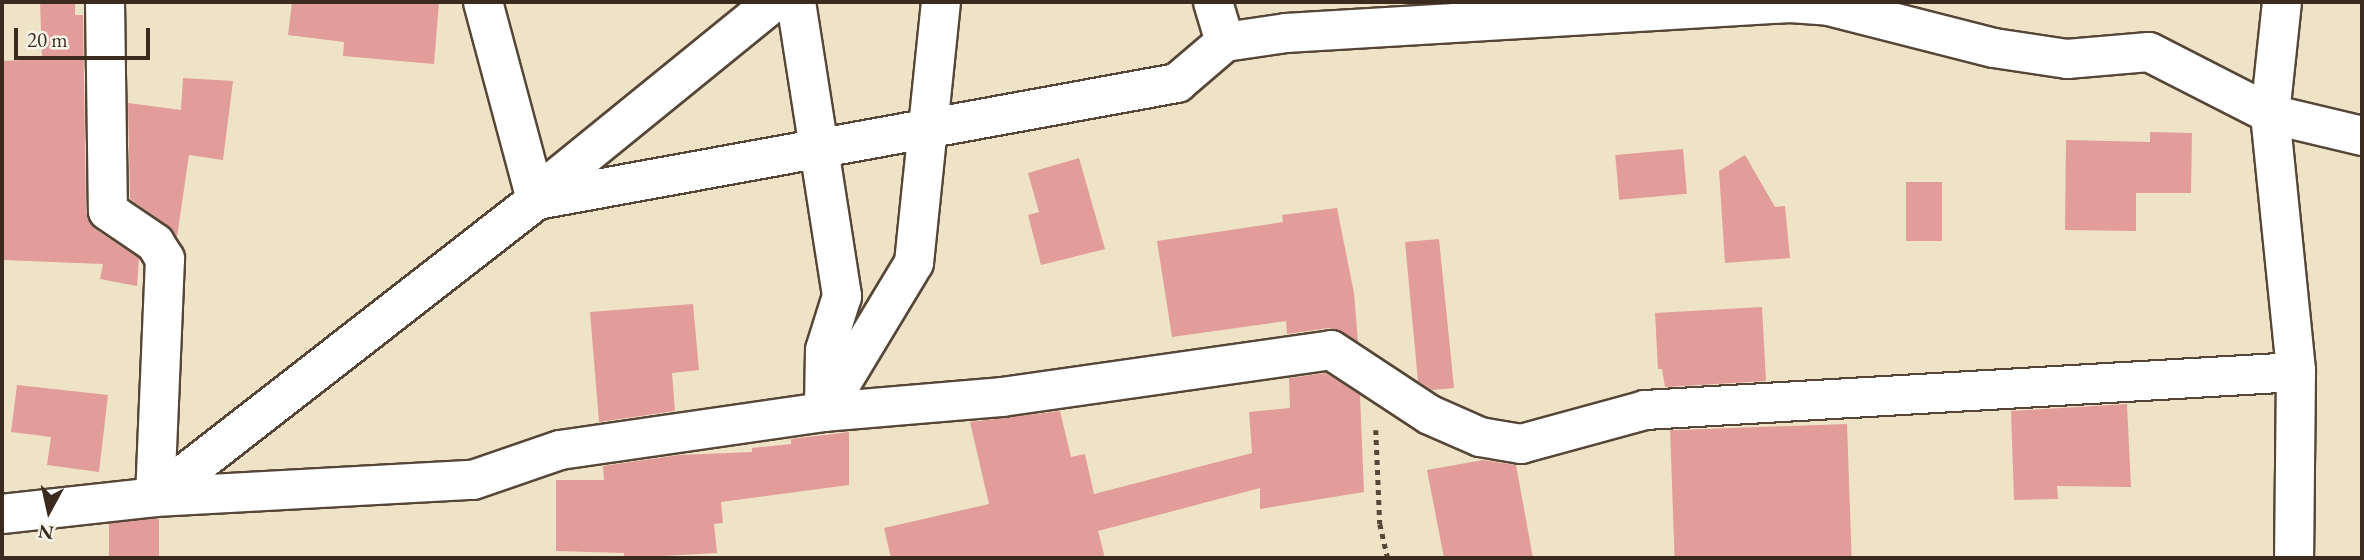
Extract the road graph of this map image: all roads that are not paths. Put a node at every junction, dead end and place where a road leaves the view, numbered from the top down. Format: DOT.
graph roads {
  1 [pos="104,2"];
  2 [pos="483,2"];
  3 [pos="774,2"];
  4 [pos="796,2"];
  5 [pos="941,2"];
  6 [pos="1213,2"];
  7 [pos="1501,2"];
  8 [pos="2282,2"];
  9 [pos="1829,4"];
  10 [pos="1538,18"];
  11 [pos="1225,42"];
  12 [pos="2270,114"];
  13 [pos="929,128"];
  14 [pos="2362,136"];
  15 [pos="817,149"];
  16 [pos="2296,372"];
  17 [pos="824,412"];
  18 [pos="155,497"];
  19 [pos="2,514"];
  20 [pos="2294,558"];
  1 -- 18 [label="street"];
  2 -- 3 [label="street"];
  4 -- 15 [label="street"];
  5 -- 13 [label="street"];
  6 -- 11 [label="street"];
  7 -- 10 [label="street"];
  8 -- 12 [label="street"];
  9 -- 10 [label="street"];
  9 -- 12 [label="street"];
  10 -- 11 [label="street"];
  11 -- 13 [label="street"];
  12 -- 14 [label="street"];
  12 -- 16 [label="street"];
  13 -- 15 [label="street"];
  13 -- 17 [label="street"];
  15 -- 17 [label="street"];
  15 -- 18 [label="street"];
  16 -- 17 [label="street"];
  16 -- 20 [label="street"];
  17 -- 18 [label="street"];
  18 -- 19 [label="street"];
}
